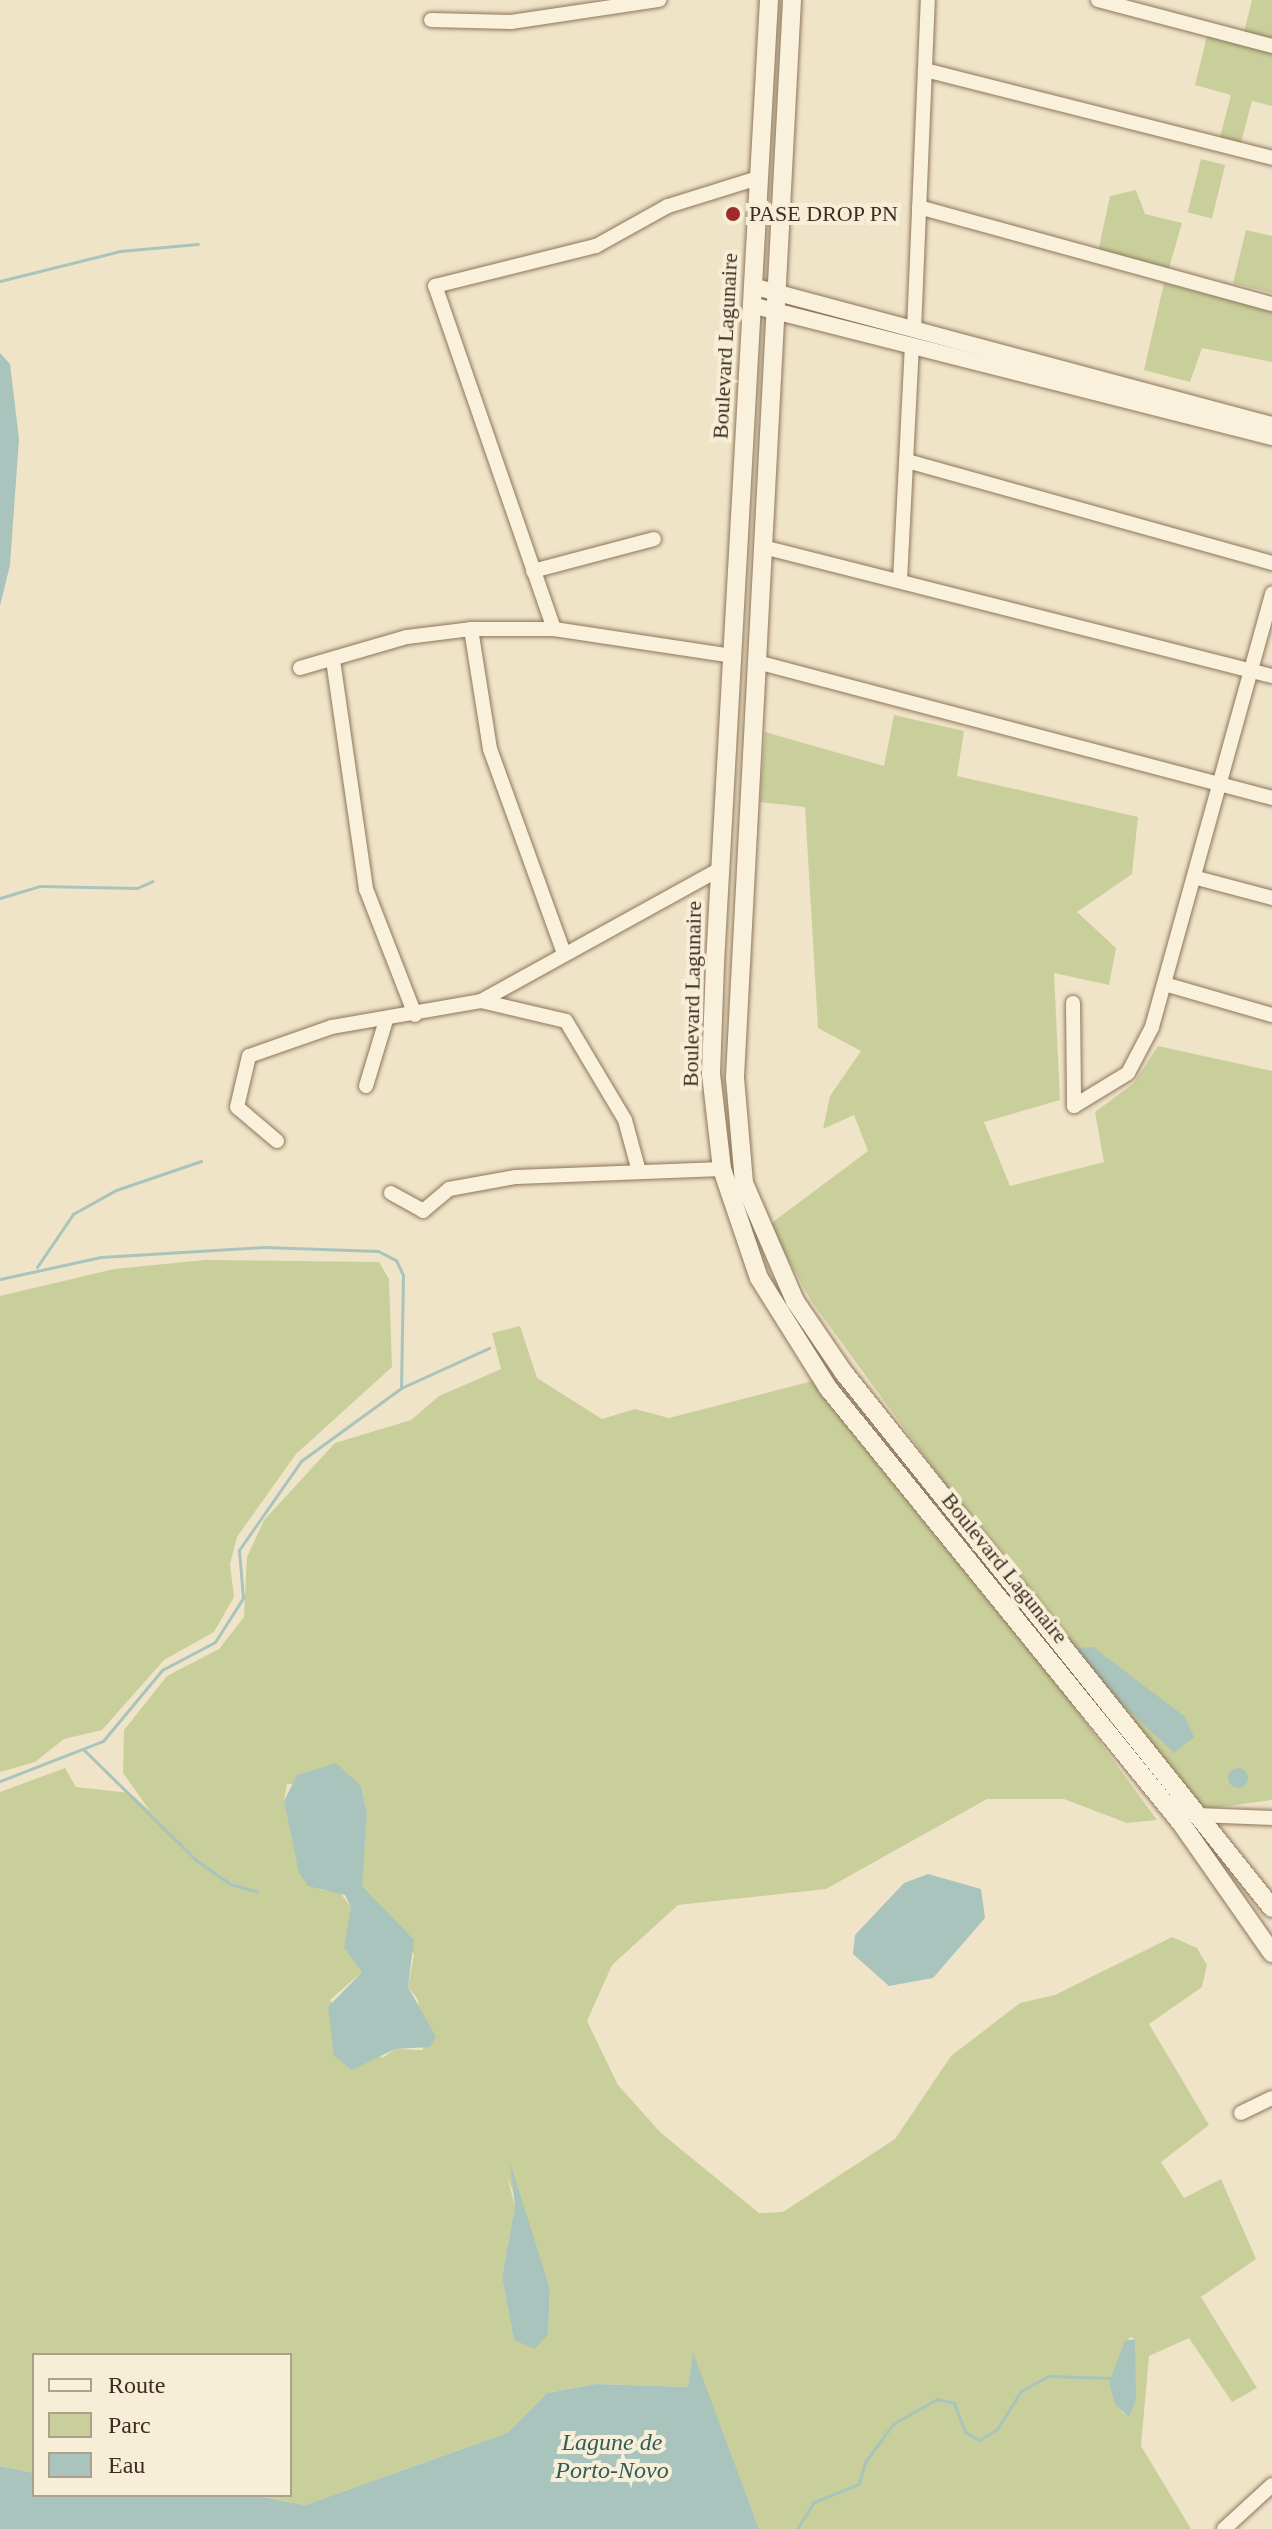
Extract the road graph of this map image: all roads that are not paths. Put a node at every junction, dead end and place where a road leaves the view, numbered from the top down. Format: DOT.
graph roads {
  1 [pos="659,0"];
  2 [pos="769,0"];
  3 [pos="792,0"];
  4 [pos="928,0"];
  5 [pos="1098,0"];
  6 [pos="431,20"];
  7 [pos="1272,46"];
  8 [pos="925,70"];
  9 [pos="1272,158"];
  10 [pos="758,178"];
  11 [pos="919,207"];
  12 [pos="752,286"];
  13 [pos="777,303"];
  14 [pos="1272,304"];
  15 [pos="751,305"];
  16 [pos="913,338"];
  17 [pos="1272,425"];
  18 [pos="1272,437"];
  19 [pos="907,461"];
  20 [pos="654,539"];
  21 [pos="763,547"];
  22 [pos="1272,563"];
  23 [pos="533,571"];
  24 [pos="900,581"];
  25 [pos="1272,593"];
  26 [pos="471,629"];
  27 [pos="554,629"];
  28 [pos="732,656"];
  29 [pos="333,660"];
  30 [pos="757,662"];
  31 [pos="300,668"];
  32 [pos="1255,672"];
  33 [pos="1272,676"];
  34 [pos="1221,786"];
  35 [pos="1272,798"];
  36 [pos="720,869"];
  37 [pos="1197,878"];
  38 [pos="1272,898"];
  39 [pos="563,951"];
  40 [pos="1168,985"];
  41 [pos="481,1001"];
  42 [pos="1073,1003"];
  43 [pos="415,1015"];
  44 [pos="1272,1015"];
  45 [pos="386,1020"];
  46 [pos="366,1086"];
  47 [pos="277,1141"];
  48 [pos="638,1168"];
  49 [pos="722,1169"];
  50 [pos="391,1193"];
  51 [pos="1198,1815"];
  52 [pos="1272,1818"];
  53 [pos="1272,1908"];
  54 [pos="1272,1953"];
  55 [pos="1272,2098"];
  56 [pos="1241,2113"];
  57 [pos="1272,2485"];
  58 [pos="1224,2529"];
  1 -- 6 [label="street"];
  2 -- 10 [label="main road, Boulevard Lagunaire"];
  3 -- 13 [label="main road, Boulevard Lagunaire"];
  4 -- 8 [label="street"];
  5 -- 7 [label="street"];
  8 -- 9 [label="street"];
  8 -- 11 [label="street"];
  10 -- 12 [label="main road, Boulevard Lagunaire"];
  10 -- 23 [label="street"];
  11 -- 14 [label="street"];
  11 -- 16 [label="street"];
  12 -- 13 [label="street"];
  12 -- 15 [label="main road, Boulevard Lagunaire"];
  13 -- 15 [label="street"];
  13 -- 16 [label="street"];
  13 -- 21 [label="main road, Boulevard Lagunaire"];
  15 -- 28 [label="main road, Boulevard Lagunaire"];
  16 -- 17 [label="street"];
  16 -- 18 [label="street"];
  16 -- 19 [label="street"];
  19 -- 22 [label="street"];
  19 -- 24 [label="street"];
  20 -- 23 [label="street"];
  21 -- 24 [label="street"];
  21 -- 30 [label="main road, Boulevard Lagunaire"];
  23 -- 27 [label="street"];
  24 -- 32 [label="street"];
  25 -- 32 [label="street"];
  26 -- 27 [label="street"];
  26 -- 29 [label="street"];
  26 -- 39 [label="street"];
  27 -- 28 [label="street"];
  28 -- 36 [label="main road, Boulevard Lagunaire"];
  29 -- 31 [label="street"];
  29 -- 43 [label="street"];
  30 -- 34 [label="street"];
  30 -- 51 [label="main road, Boulevard Lagunaire"];
  32 -- 33 [label="street"];
  32 -- 34 [label="street"];
  34 -- 35 [label="street"];
  34 -- 37 [label="street"];
  36 -- 39 [label="street"];
  36 -- 49 [label="main road, Boulevard Lagunaire"];
  37 -- 38 [label="street"];
  37 -- 40 [label="street"];
  39 -- 41 [label="street"];
  40 -- 42 [label="street"];
  40 -- 44 [label="street"];
  41 -- 43 [label="street"];
  41 -- 48 [label="street"];
  43 -- 45 [label="street"];
  45 -- 46 [label="street"];
  45 -- 47 [label="street"];
  48 -- 49 [label="street"];
  48 -- 50 [label="street"];
  49 -- 54 [label="main road, Boulevard Lagunaire"];
  51 -- 52 [label="street"];
  51 -- 53 [label="main road, Boulevard Lagunaire"];
  55 -- 56 [label="street"];
  57 -- 58 [label="street"];
}
